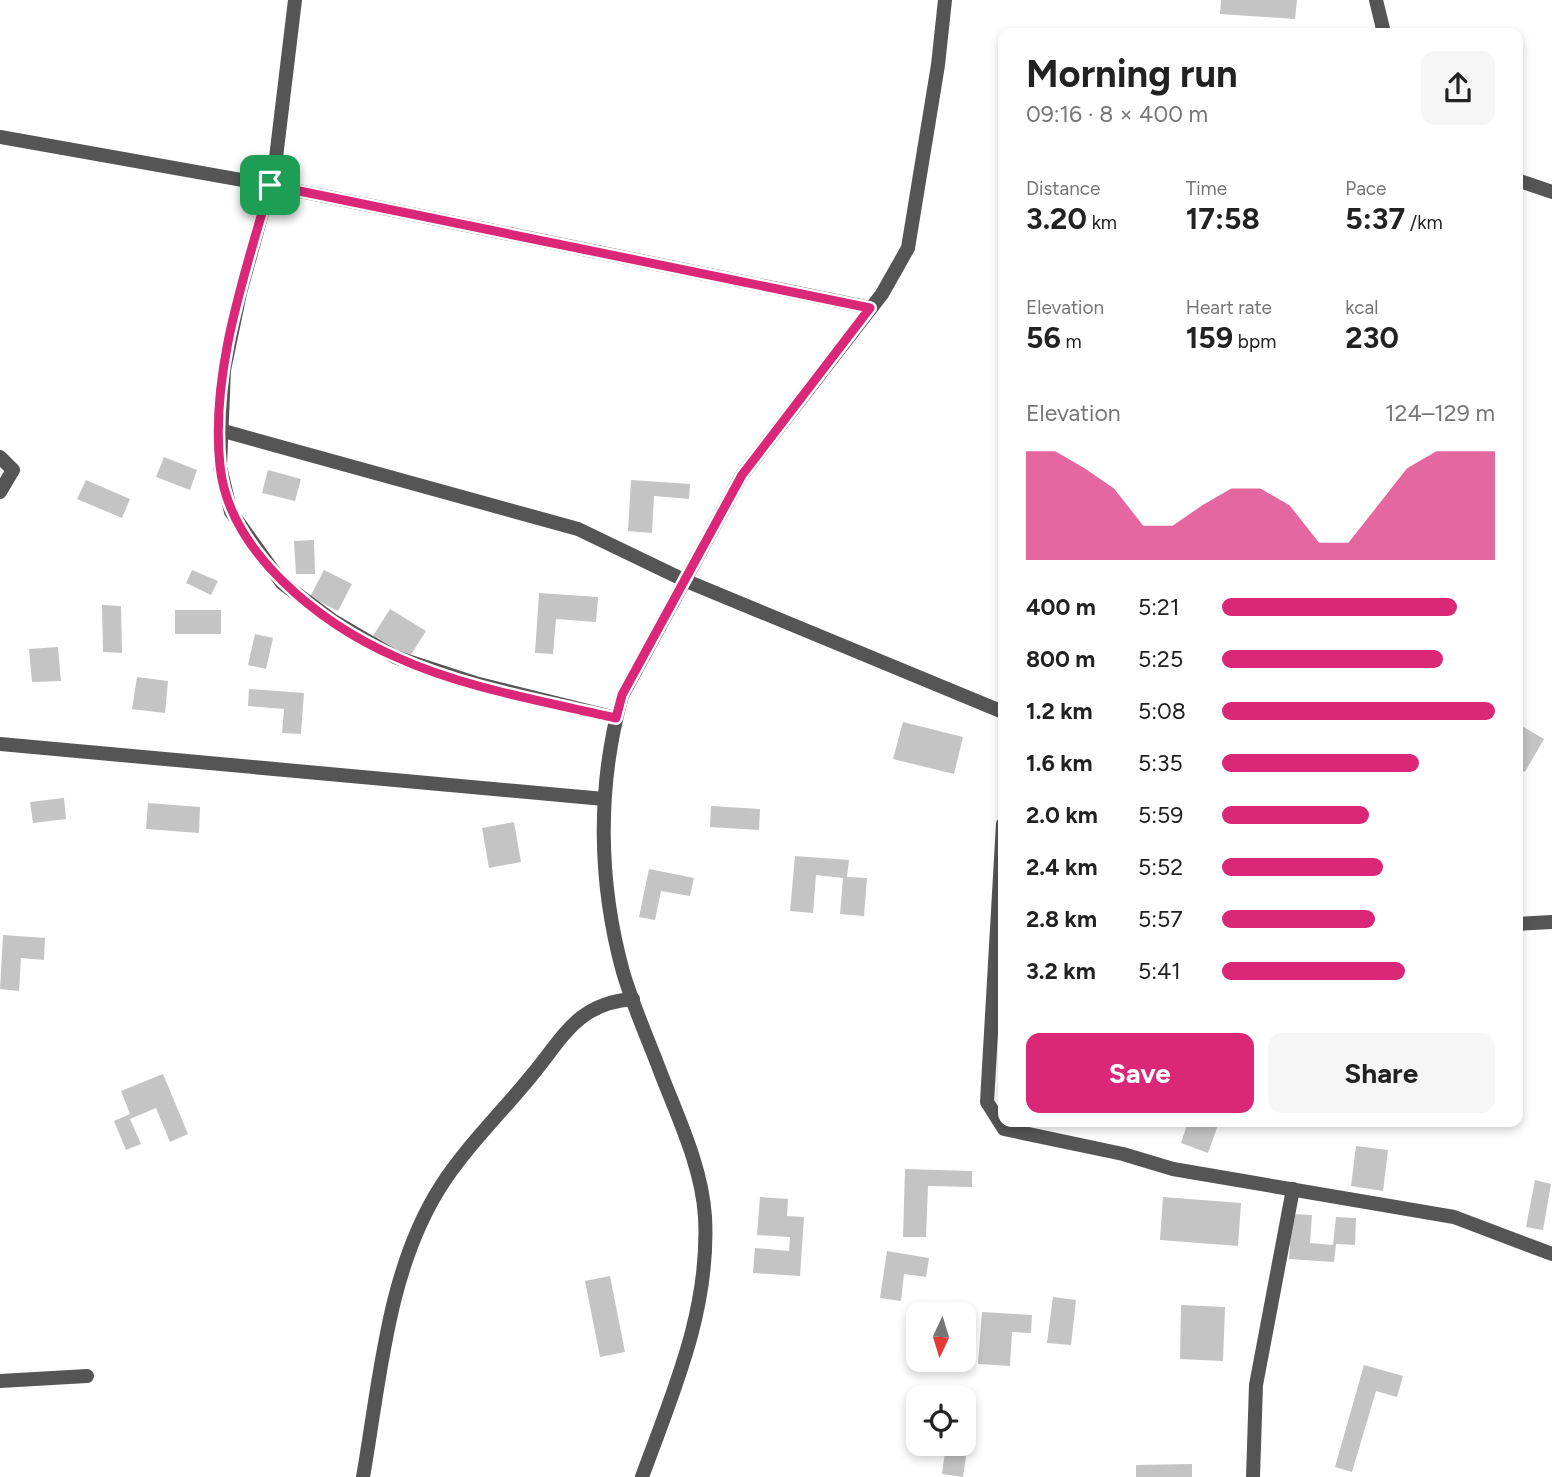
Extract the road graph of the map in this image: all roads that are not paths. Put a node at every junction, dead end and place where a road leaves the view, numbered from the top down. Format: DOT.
graph roads {
  1 [pos="295,0"];
  2 [pos="945,0"];
  3 [pos="1376,0"];
  4 [pos="1383,28"];
  5 [pos="0,137"];
  6 [pos="1523,182"];
  7 [pos="270,185"];
  8 [pos="1552,192"];
  9 [pos="870,308"];
  10 [pos="220,430"];
  11 [pos="0,457"];
  12 [pos="0,492"];
  13 [pos="684,580"];
  14 [pos="998,710"];
  15 [pos="616,718"];
  16 [pos="0,744"];
  17 [pos="604,799"];
  18 [pos="998,911"];
  19 [pos="1552,922"];
  20 [pos="1523,924"];
  21 [pos="633,999"];
  22 [pos="998,1119"];
  23 [pos="1003,1127"];
  24 [pos="1293,1189"];
  25 [pos="1552,1254"];
  26 [pos="87,1376"];
  27 [pos="0,1381"];
  28 [pos="363,1477"];
  29 [pos="642,1477"];
  30 [pos="1254,1477"];
  1 -- 7 [label="street"];
  2 -- 9 [label="street"];
  3 -- 4 [label="street"];
  5 -- 7 [label="street"];
  6 -- 8 [label="street"];
  7 -- 9 [label="street"];
  7 -- 10 [label="street"];
  9 -- 13 [label="street"];
  10 -- 13 [label="street"];
  10 -- 15 [label="street"];
  11 -- 12 [label="street"];
  13 -- 14 [label="street"];
  13 -- 15 [label="street"];
  15 -- 17 [label="street"];
  16 -- 17 [label="street"];
  17 -- 21 [label="street"];
  18 -- 22 [label="street"];
  19 -- 20 [label="street"];
  21 -- 28 [label="street"];
  21 -- 29 [label="street"];
  23 -- 24 [label="street"];
  24 -- 25 [label="street"];
  24 -- 30 [label="street"];
  26 -- 27 [label="street"];
}
